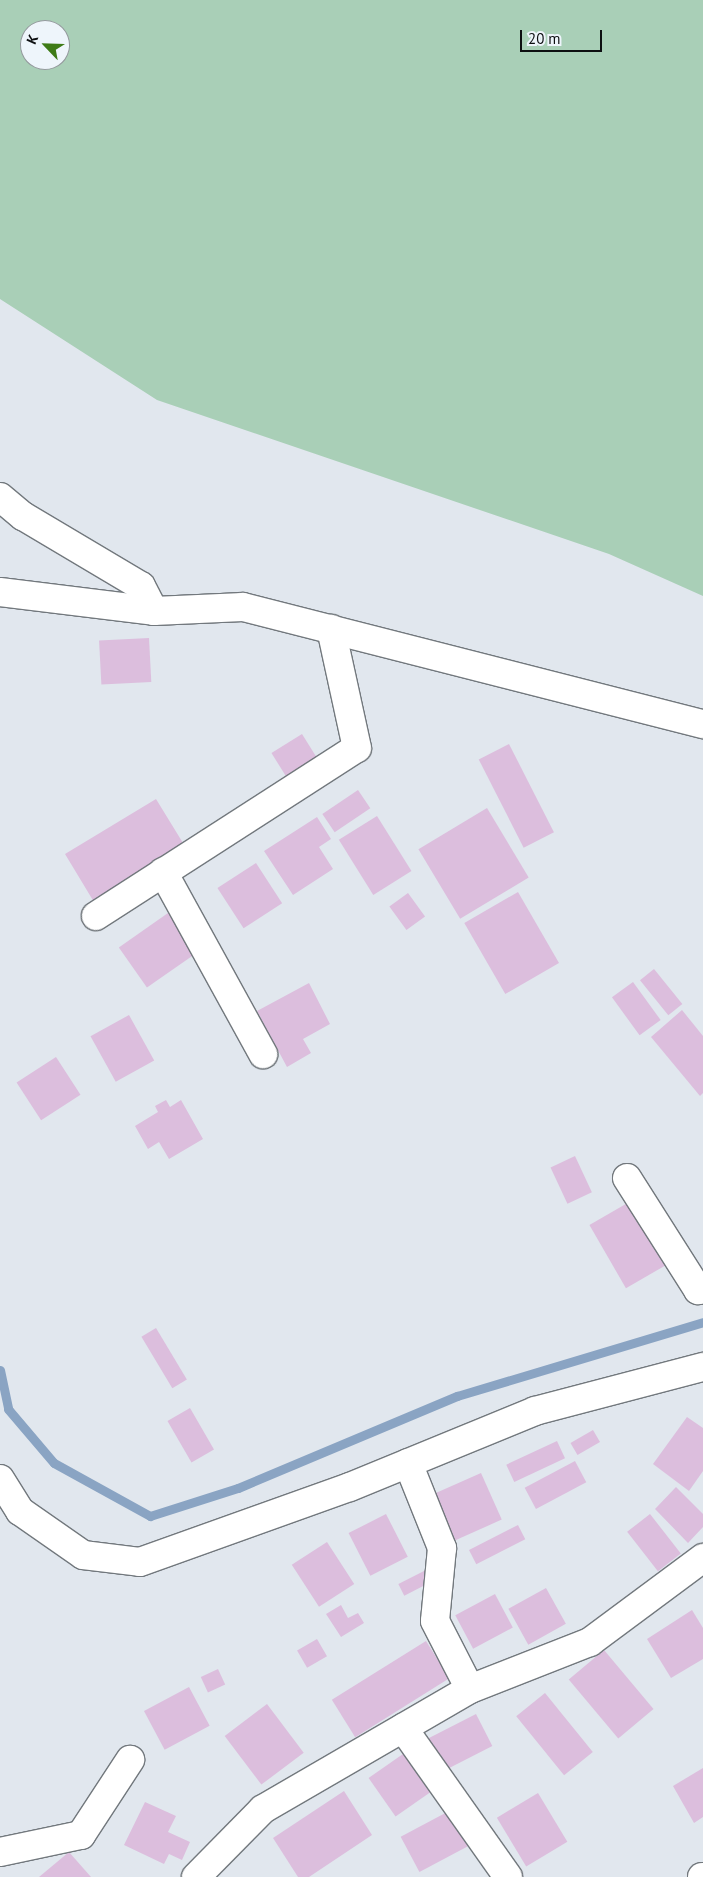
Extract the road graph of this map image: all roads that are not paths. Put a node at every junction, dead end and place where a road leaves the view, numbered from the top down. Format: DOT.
graph roads {
  1 [pos="0,497"];
  2 [pos="0,592"];
  3 [pos="154,611"];
  4 [pos="331,629"];
  5 [pos="703,724"];
  6 [pos="163,872"];
  7 [pos="96,916"];
  8 [pos="263,1054"];
  9 [pos="627,1178"];
  10 [pos="703,1289"];
  11 [pos="703,1367"];
  12 [pos="408,1463"];
  13 [pos="0,1479"];
  14 [pos="703,1558"];
  15 [pos="470,1689"];
  16 [pos="403,1728"];
  17 [pos="130,1760"];
  18 [pos="0,1852"];
  19 [pos="196,1877"];
  20 [pos="508,1877"];
  1 -- 3 [label="street"];
  2 -- 3 [label="street"];
  3 -- 4 [label="street"];
  4 -- 5 [label="street"];
  4 -- 6 [label="street"];
  6 -- 7 [label="street"];
  6 -- 8 [label="street"];
  9 -- 10 [label="street"];
  11 -- 12 [label="street"];
  12 -- 13 [label="street"];
  12 -- 15 [label="street"];
  14 -- 15 [label="street"];
  15 -- 16 [label="street"];
  16 -- 19 [label="street"];
  16 -- 20 [label="street"];
  17 -- 18 [label="street"];
}
